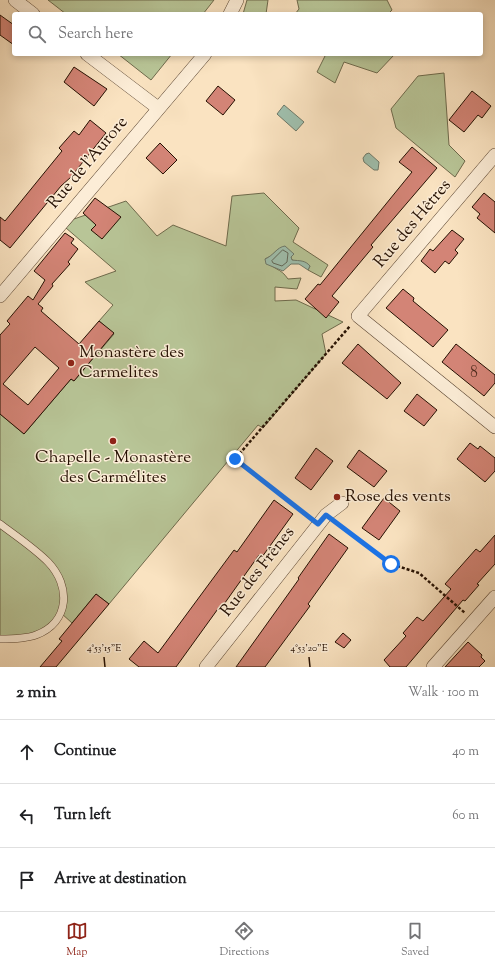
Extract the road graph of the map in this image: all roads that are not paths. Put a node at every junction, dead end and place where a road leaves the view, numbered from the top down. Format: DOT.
graph roads {
  1 [pos="15,0"];
  2 [pos="237,0"];
  3 [pos="30,12"];
  4 [pos="231,12"];
  5 [pos="90,56"];
  6 [pos="203,56"];
  7 [pos="158,108"];
  8 [pos="495,155"];
  9 [pos="0,296"];
  10 [pos="495,427"];
  11 [pos="342,503"];
  12 [pos="0,524"];
  13 [pos="495,597"];
  14 [pos="0,638"];
  15 [pos="206,667"];
  16 [pos="433,667"];
  1 -- 3 [label="street"];
  2 -- 4 [label="street"];
  5 -- 7 [label="street"];
  6 -- 7 [label="street, Rue de l'Aurore"];
  7 -- 9 [label="street, Rue de l'Aurore"];
  8 -- 10 [label="street, Rue des Hêtres"];
  11 -- 15 [label="street, Rue des Frênes"];
  12 -- 14 [label="lane"];
  13 -- 16 [label="street"];
}
